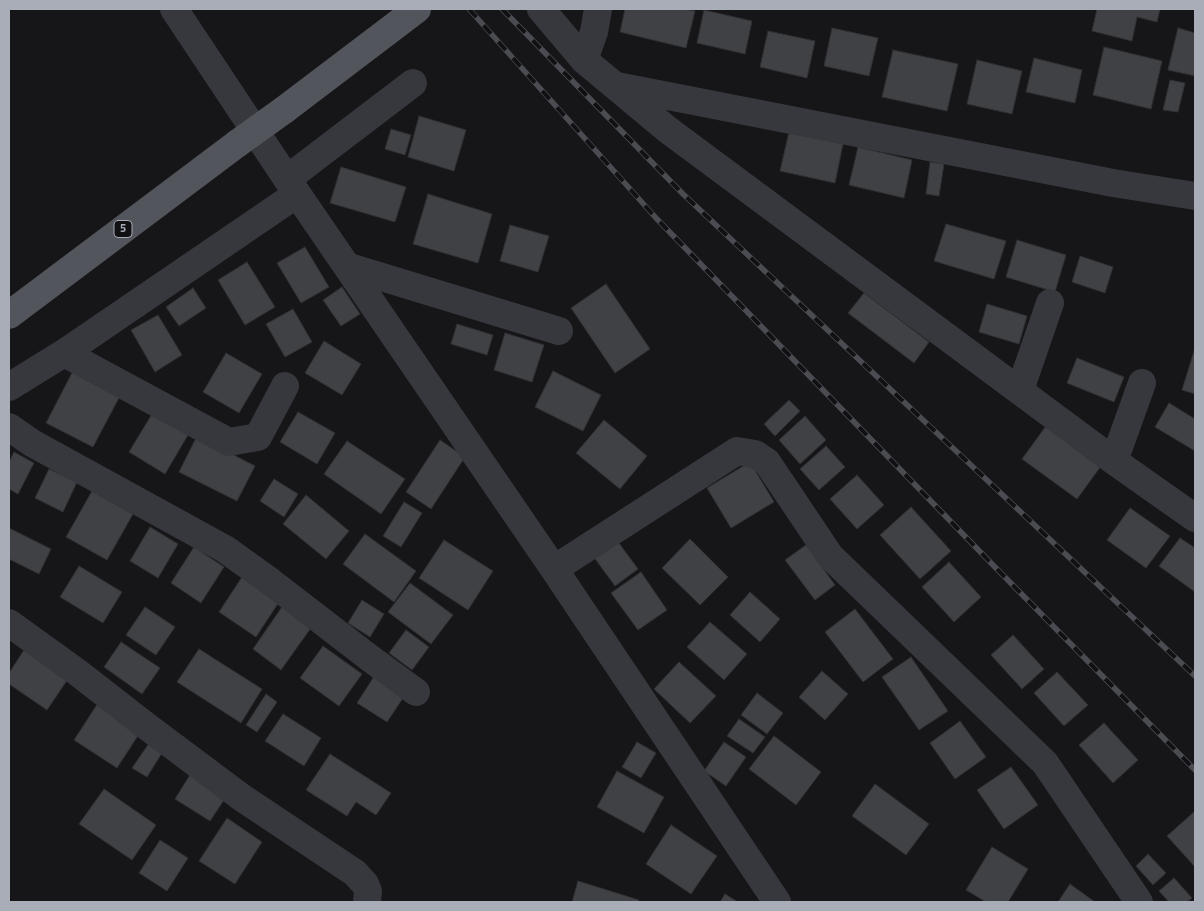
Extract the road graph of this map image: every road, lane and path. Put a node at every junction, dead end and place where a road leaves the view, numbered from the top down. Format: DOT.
graph roads {
  1 [pos="174,9"];
  2 [pos="417,9"];
  3 [pos="541,9"];
  4 [pos="598,9"];
  5 [pos="584,60"];
  6 [pos="413,83"];
  7 [pos="613,85"];
  8 [pos="292,186"];
  9 [pos="1195,196"];
  10 [pos="348,267"];
  11 [pos="1050,303"];
  12 [pos="9,315"];
  13 [pos="559,331"];
  14 [pos="64,353"];
  15 [pos="1142,383"];
  16 [pos="284,386"];
  17 [pos="9,387"];
  18 [pos="1020,390"];
  19 [pos="9,426"];
  20 [pos="1114,461"];
  21 [pos="1195,518"];
  22 [pos="554,568"];
  23 [pos="9,623"];
  24 [pos="416,692"];
  25 [pos="367,902"];
  26 [pos="777,902"];
  27 [pos="1140,902"];
  1 -- 8 [label="street"];
  2 -- 12 [label="main road, 5, bridge"];
  3 -- 5 [label="street"];
  4 -- 5 [label="street"];
  5 -- 7 [label="street"];
  6 -- 8 [label="street"];
  7 -- 9 [label="street"];
  7 -- 18 [label="street"];
  8 -- 10 [label="street"];
  8 -- 14 [label="street"];
  10 -- 13 [label="street"];
  10 -- 22 [label="street"];
  11 -- 18 [label="street"];
  14 -- 16 [label="street"];
  14 -- 17 [label="street"];
  15 -- 20 [label="street"];
  18 -- 20 [label="street"];
  19 -- 24 [label="street"];
  20 -- 21 [label="street"];
  22 -- 26 [label="street"];
  22 -- 27 [label="street"];
  23 -- 25 [label="street"];
}
